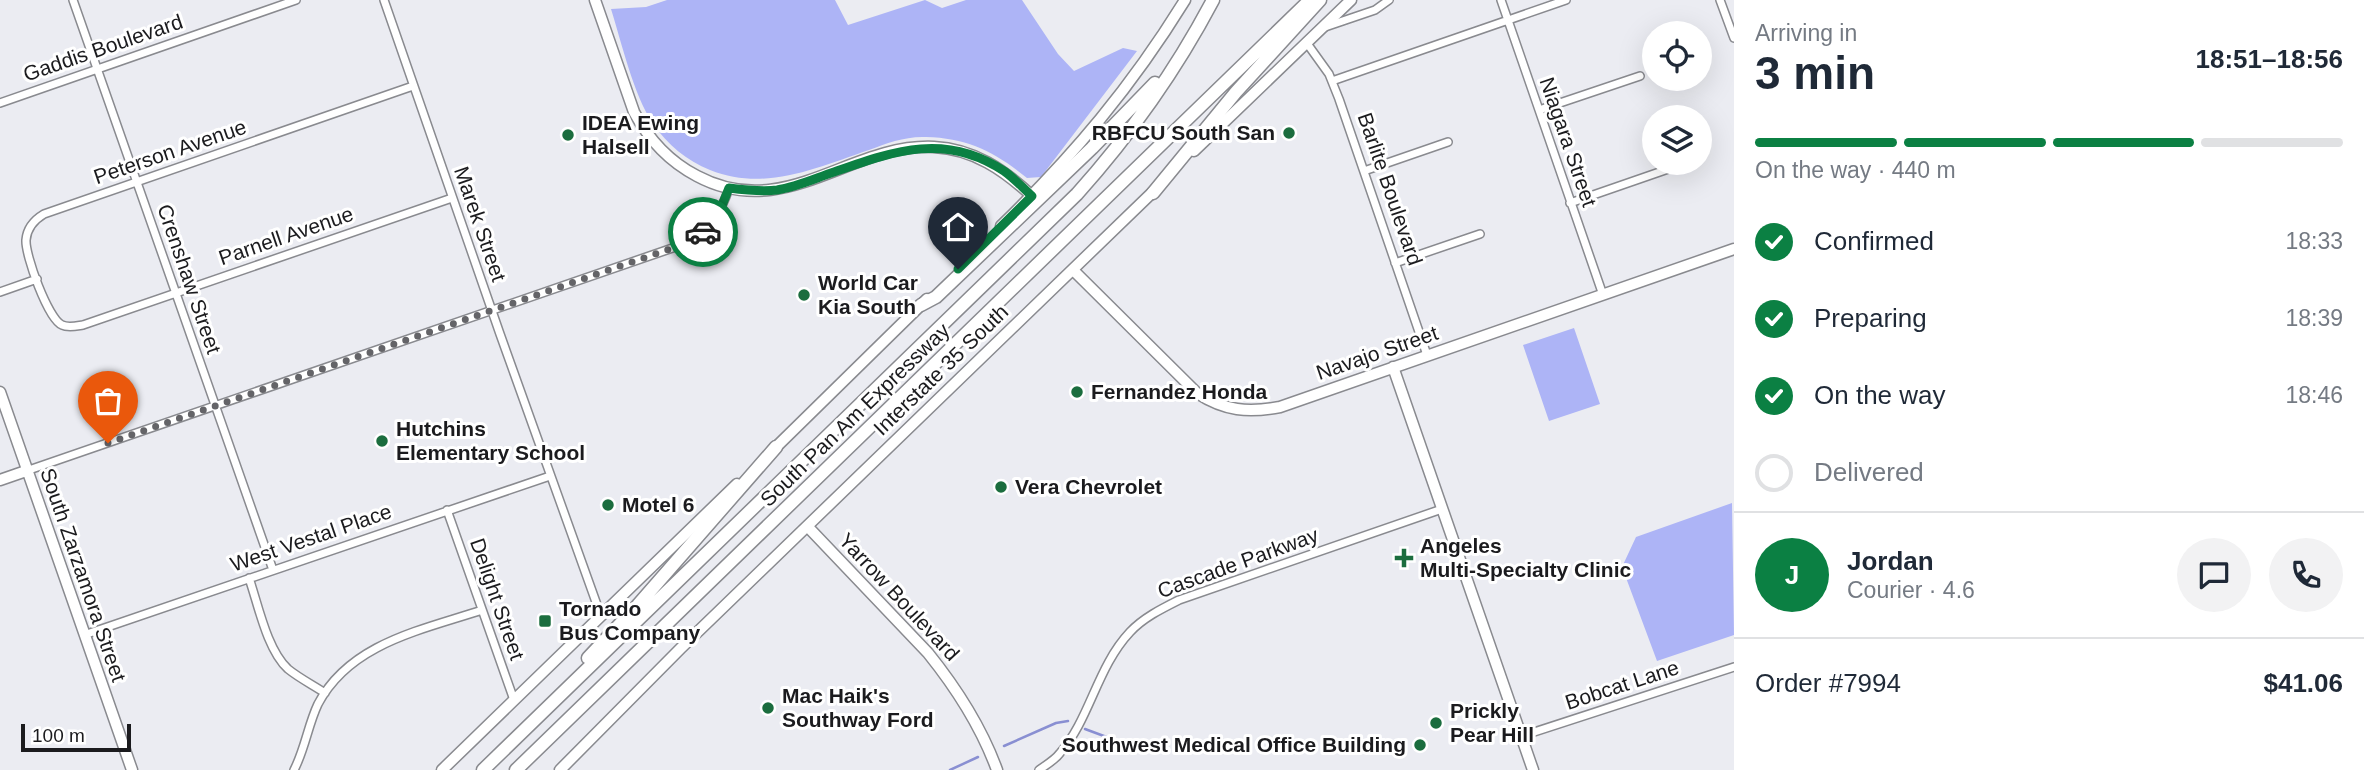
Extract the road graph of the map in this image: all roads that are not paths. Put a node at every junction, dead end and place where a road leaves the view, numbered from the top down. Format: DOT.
graph roads {
  1 [pos="73,0"];
  2 [pos="296,0"];
  3 [pos="384,0"];
  4 [pos="595,0"];
  5 [pos="1185,0"];
  6 [pos="1213,0"];
  7 [pos="1310,0"];
  8 [pos="1320,0"];
  9 [pos="1351,0"];
  10 [pos="1378,0"];
  11 [pos="1388,0"];
  12 [pos="1501,0"];
  13 [pos="1566,0"];
  14 [pos="1720,0"];
  15 [pos="1508,20"];
  16 [pos="1321,28"];
  17 [pos="1196,30"];
  18 [pos="1734,38"];
  19 [pos="1306,42"];
  20 [pos="97,69"];
  21 [pos="1640,76"];
  22 [pos="1332,81"];
  23 [pos="414,86"];
  24 [pos="0,103"];
  25 [pos="1539,110"];
  26 [pos="1448,142"];
  27 [pos="1364,171"];
  28 [pos="1651,175"];
  29 [pos="136,182"];
  30 [pos="729,188"];
  31 [pos="1153,192"];
  32 [pos="1032,196"];
  33 [pos="452,198"];
  34 [pos="1570,203"];
  35 [pos="1480,234"];
  36 [pos="1734,249"];
  37 [pos="1395,263"];
  38 [pos="1073,270"];
  39 [pos="37,279"];
  40 [pos="0,292"];
  41 [pos="175,293"];
  42 [pos="1603,295"];
  43 [pos="921,305"];
  44 [pos="492,311"];
  45 [pos="1427,355"];
  46 [pos="1393,368"];
  47 [pos="0,392"];
  48 [pos="215,406"];
  49 [pos="776,447"];
  50 [pos="26,471"];
  51 [pos="550,476"];
  52 [pos="0,480"];
  53 [pos="1442,509"];
  54 [pos="447,510"];
  55 [pos="808,527"];
  56 [pos="273,570"];
  57 [pos="249,578"];
  58 [pos="482,610"];
  59 [pos="601,616"];
  60 [pos="84,635"];
  61 [pos="1734,667"];
  62 [pos="325,693"];
  63 [pos="514,700"];
  64 [pos="1522,736"];
  65 [pos="488,766"];
  66 [pos="132,770"];
  67 [pos="295,770"];
  68 [pos="442,770"];
  69 [pos="516,770"];
  70 [pos="560,770"];
  71 [pos="997,770"];
  72 [pos="1039,770"];
  73 [pos="1533,770"];
  1 -- 20 [label="street, Crenshaw Street"];
  2 -- 20 [label="street, Gaddis Boulevard"];
  3 -- 23 [label="street, Marek Street"];
  4 -- 30 [label="main road"];
  5 -- 32 [label="main road"];
  6 -- 17 [label="highway, South Pan Am Expressway"];
  7 -- 69 [label="highway, South Pan Am Expressway"];
  8 -- 31 [label="highway"];
  9 -- 16 [label="main road, Interstate 35 South"];
  10 -- 11 [label="street"];
  11 -- 16 [label="street"];
  12 -- 15 [label="street, Niagara Street"];
  13 -- 15 [label="street"];
  14 -- 18 [label="street"];
  15 -- 22 [label="street"];
  15 -- 25 [label="street, Niagara Street"];
  16 -- 19 [label="main road, Interstate 35 South"];
  17 -- 43 [label="highway"];
  17 -- 65 [label="highway, South Pan Am Expressway"];
  19 -- 22 [label="street, Barlite Boulevard"];
  19 -- 31 [label="main road, Interstate 35 South"];
  20 -- 24 [label="street, Gaddis Boulevard"];
  20 -- 29 [label="street, Crenshaw Street"];
  21 -- 25 [label="street"];
  22 -- 27 [label="street, Barlite Boulevard"];
  23 -- 29 [label="street, Peterson Avenue"];
  23 -- 33 [label="street, Marek Street"];
  25 -- 34 [label="street, Niagara Street"];
  26 -- 27 [label="street"];
  27 -- 37 [label="street, Barlite Boulevard"];
  28 -- 34 [label="street"];
  29 -- 39 [label="street, Peterson Avenue"];
  29 -- 41 [label="street, Crenshaw Street"];
  30 -- 32 [label="main road"];
  30 -- 44 [label="street"];
  31 -- 38 [label="main road, Interstate 35 South"];
  32 -- 43 [label="main road"];
  33 -- 41 [label="street, Parnell Avenue"];
  33 -- 44 [label="street, Marek Street"];
  34 -- 42 [label="street, Niagara Street"];
  35 -- 37 [label="street"];
  36 -- 42 [label="main road, Navajo Street"];
  37 -- 45 [label="street, Barlite Boulevard"];
  38 -- 46 [label="main road, Navajo Street"];
  38 -- 55 [label="main road, Interstate 35 South"];
  39 -- 40 [label="street"];
  39 -- 41 [label="street, Parnell Avenue"];
  41 -- 48 [label="street, Crenshaw Street"];
  42 -- 45 [label="main road, Navajo Street"];
  43 -- 49 [label="main road"];
  44 -- 48 [label="street"];
  44 -- 51 [label="street, Marek Street"];
  45 -- 46 [label="main road, Navajo Street"];
  46 -- 53 [label="main road"];
  47 -- 50 [label="main road, South Zarzamora Street"];
  48 -- 50 [label="street"];
  48 -- 56 [label="street, Crenshaw Street"];
  49 -- 59 [label="main road"];
  49 -- 65 [label="highway"];
  50 -- 52 [label="main road"];
  50 -- 60 [label="main road, South Zarzamora Street"];
  51 -- 54 [label="street, West Vestal Place"];
  51 -- 59 [label="street, Marek Street"];
  53 -- 64 [label="main road"];
  53 -- 72 [label="street, Cascade Parkway"];
  54 -- 56 [label="street, West Vestal Place"];
  54 -- 58 [label="street, Delight Street"];
  55 -- 70 [label="main road, Interstate 35 South"];
  55 -- 71 [label="main road, Yarrow Boulevard"];
  56 -- 57 [label="street, West Vestal Place"];
  57 -- 60 [label="street, West Vestal Place"];
  57 -- 62 [label="street"];
  58 -- 62 [label="street"];
  58 -- 63 [label="street, Delight Street"];
  59 -- 63 [label="main road"];
  60 -- 66 [label="main road, South Zarzamora Street"];
  61 -- 64 [label="street, Bobcat Lane"];
  62 -- 67 [label="street"];
  63 -- 68 [label="main road"];
  64 -- 73 [label="main road"];
}
